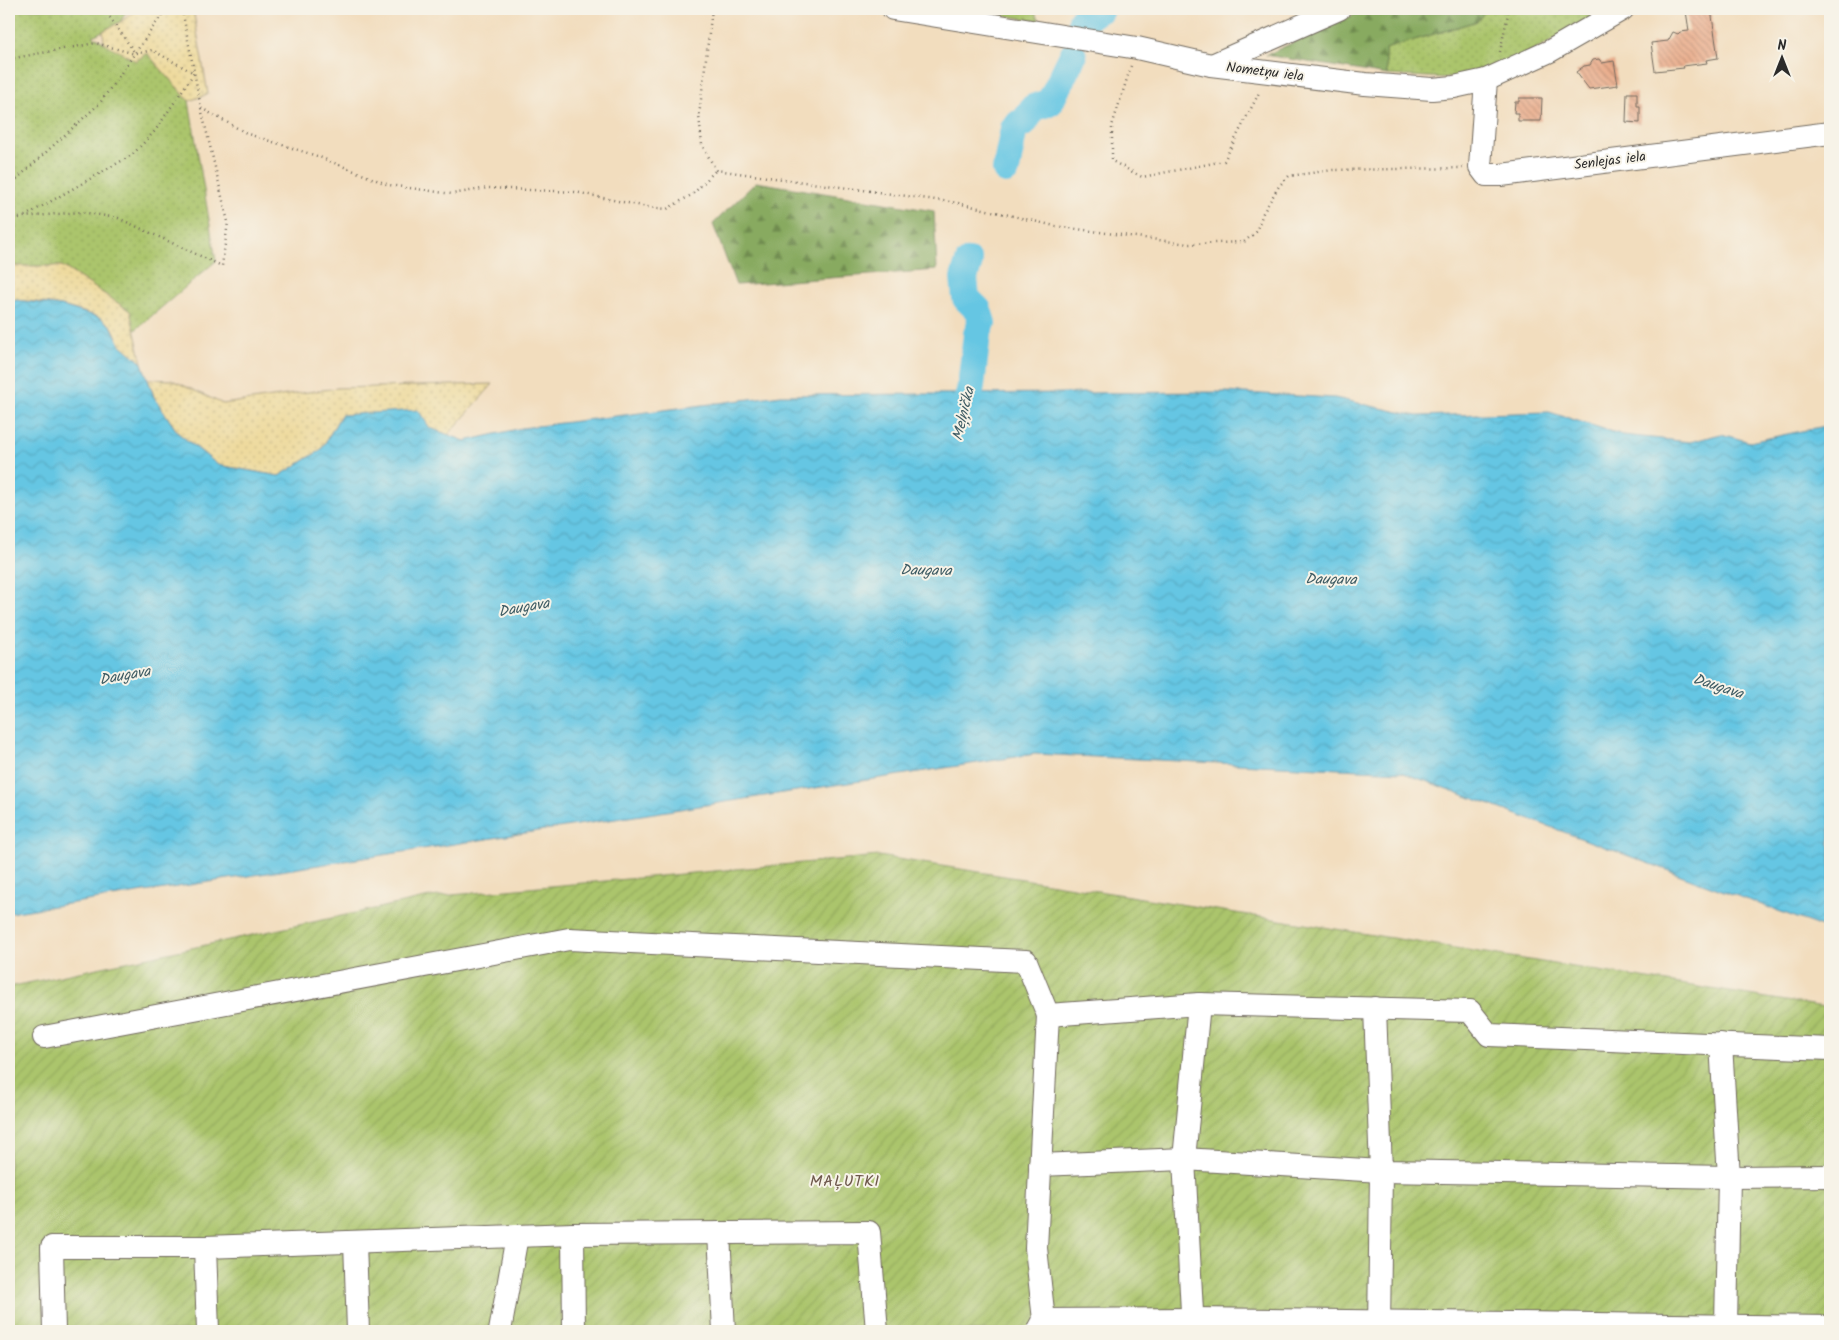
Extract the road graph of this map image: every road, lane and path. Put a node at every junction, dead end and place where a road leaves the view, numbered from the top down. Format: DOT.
graph roads {
  1 [pos="104,9"];
  2 [pos="166,9"];
  3 [pos="182,9"];
  4 [pos="712,9"];
  5 [pos="893,9"];
  6 [pos="1338,9"];
  7 [pos="1509,9"];
  8 [pos="1622,9"];
  9 [pos="1137,48"];
  10 [pos="135,54"];
  11 [pos="9,58"];
  12 [pos="1211,65"];
  13 [pos="1269,73"];
  14 [pos="194,74"];
  15 [pos="1491,78"];
  16 [pos="201,108"];
  17 [pos="1830,133"];
  18 [pos="1480,167"];
  19 [pos="716,170"];
  20 [pos="9,186"];
  21 [pos="23,217"];
  22 [pos="9,220"];
  23 [pos="1199,1004"];
  24 [pos="1376,1008"];
  25 [pos="1048,1015"];
  26 [pos="44,1037"];
  27 [pos="1721,1044"];
  28 [pos="1830,1049"];
  29 [pos="1184,1159"];
  30 [pos="1040,1165"];
  31 [pos="1381,1171"];
  32 [pos="1729,1176"];
  33 [pos="1830,1176"];
  34 [pos="719,1233"];
  35 [pos="573,1234"];
  36 [pos="517,1236"];
  37 [pos="355,1242"];
  38 [pos="205,1247"];
  39 [pos="1193,1325"];
  40 [pos="1726,1325"];
  41 [pos="1041,1326"];
  42 [pos="1380,1326"];
  43 [pos="1830,1327"];
  44 [pos="54,1331"];
  45 [pos="208,1331"];
  46 [pos="358,1331"];
  47 [pos="500,1331"];
  48 [pos="574,1331"];
  49 [pos="724,1331"];
  50 [pos="877,1331"];
  1 -- 10 [label="path"];
  2 -- 10 [label="path"];
  3 -- 14 [label="path"];
  4 -- 19 [label="path"];
  5 -- 9 [label="street, Nometņu iela"];
  6 -- 12 [label="street"];
  7 -- 15 [label="path"];
  8 -- 15 [label="street, Nometņu iela"];
  9 -- 12 [label="street, Nometņu iela"];
  9 -- 13 [label="path"];
  10 -- 11 [label="path"];
  10 -- 14 [label="path"];
  10 -- 20 [label="path"];
  12 -- 13 [label="street, Nometņu iela"];
  13 -- 15 [label="street, Nometņu iela"];
  14 -- 16 [label="path"];
  14 -- 21 [label="path"];
  15 -- 18 [label="street"];
  16 -- 19 [label="path"];
  16 -- 21 [label="path"];
  17 -- 18 [label="street, Senlejas iela"];
  18 -- 19 [label="path"];
  21 -- 22 [label="path"];
  23 -- 24 [label="street"];
  23 -- 25 [label="street"];
  23 -- 29 [label="street"];
  24 -- 27 [label="street"];
  24 -- 31 [label="street"];
  25 -- 26 [label="street"];
  25 -- 30 [label="street"];
  27 -- 28 [label="street"];
  27 -- 32 [label="street"];
  29 -- 30 [label="street"];
  29 -- 31 [label="street"];
  29 -- 39 [label="street"];
  30 -- 41 [label="street"];
  31 -- 32 [label="street"];
  31 -- 42 [label="street"];
  32 -- 33 [label="street"];
  32 -- 40 [label="street"];
  34 -- 35 [label="street"];
  34 -- 49 [label="street"];
  34 -- 50 [label="street"];
  35 -- 36 [label="street"];
  35 -- 48 [label="street"];
  36 -- 37 [label="street"];
  36 -- 47 [label="street"];
  37 -- 38 [label="street"];
  37 -- 46 [label="street"];
  38 -- 44 [label="street"];
  38 -- 45 [label="street"];
  39 -- 41 [label="street"];
  39 -- 42 [label="street"];
  40 -- 42 [label="street"];
  40 -- 43 [label="street"];
}
